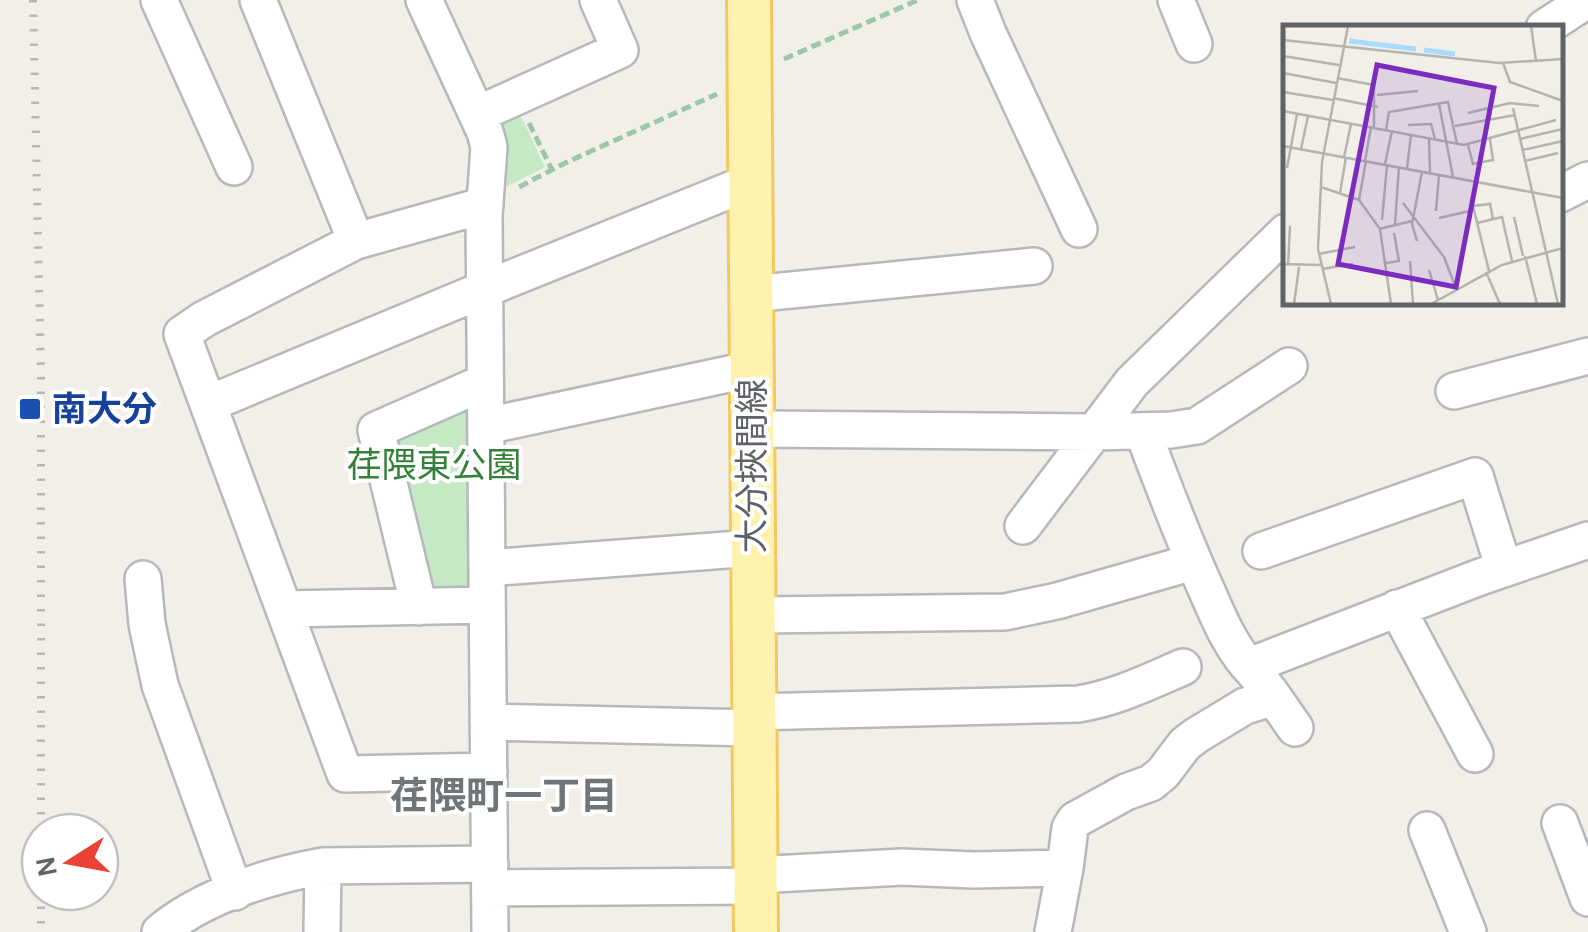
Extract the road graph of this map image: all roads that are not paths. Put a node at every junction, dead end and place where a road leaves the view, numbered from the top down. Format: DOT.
graph roads {
  1 [pos="159,0"];
  2 [pos="258,0"];
  3 [pos="424,0"];
  4 [pos="598,0"];
  5 [pos="749,0"];
  6 [pos="975,0"];
  7 [pos="1176,0"];
  8 [pos="1587,0"];
  9 [pos="1549,25"];
  10 [pos="1194,44"];
  11 [pos="478,114"];
  12 [pos="234,167"];
  13 [pos="1588,180"];
  14 [pos="750,182"];
  15 [pos="1563,192"];
  16 [pos="485,205"];
  17 [pos="1079,229"];
  18 [pos="1283,235"];
  19 [pos="356,242"];
  20 [pos="1034,266"];
  21 [pos="485,289"];
  22 [pos="751,294"];
  23 [pos="1588,356"];
  24 [pos="1289,366"];
  25 [pos="752,369"];
  26 [pos="486,382"];
  27 [pos="1454,390"];
  28 [pos="208,404"];
  29 [pos="486,426"];
  30 [pos="752,429"];
  31 [pos="1094,432"];
  32 [pos="1142,432"];
  33 [pos="1022,526"];
  34 [pos="1588,540"];
  35 [pos="753,548"];
  36 [pos="1261,550"];
  37 [pos="1194,562"];
  38 [pos="487,568"];
  39 [pos="1504,569"];
  40 [pos="143,578"];
  41 [pos="420,606"];
  42 [pos="488,606"];
  43 [pos="1397,608"];
  44 [pos="284,609"];
  45 [pos="754,615"];
  46 [pos="1183,667"];
  47 [pos="1262,682"];
  48 [pos="754,720"];
  49 [pos="488,722"];
  50 [pos="1295,728"];
  51 [pos="1475,754"];
  52 [pos="488,771"];
  53 [pos="1560,823"];
  54 [pos="1428,830"];
  55 [pos="323,866"];
  56 [pos="1065,868"];
  57 [pos="490,876"];
  58 [pos="755,881"];
  59 [pos="235,892"];
  60 [pos="1588,898"];
  61 [pos="160,932"];
  62 [pos="322,932"];
  63 [pos="490,932"];
  64 [pos="756,932"];
  65 [pos="1053,932"];
  66 [pos="1468,932"];
  1 -- 12 [label="street"];
  2 -- 19 [label="street"];
  3 -- 11 [label="street"];
  4 -- 11 [label="street"];
  5 -- 14 [label="main road, 大分挾間線"];
  6 -- 17 [label="street"];
  7 -- 10 [label="street"];
  8 -- 9 [label="street"];
  11 -- 16 [label="street"];
  13 -- 15 [label="street"];
  14 -- 21 [label="street"];
  14 -- 22 [label="main road, 大分挾間線"];
  16 -- 19 [label="street"];
  16 -- 21 [label="street"];
  18 -- 31 [label="street"];
  19 -- 28 [label="street"];
  20 -- 22 [label="street"];
  21 -- 26 [label="street"];
  21 -- 28 [label="street"];
  22 -- 25 [label="main road, 大分挾間線"];
  23 -- 27 [label="street"];
  24 -- 32 [label="street"];
  25 -- 29 [label="street"];
  25 -- 30 [label="main road, 大分挾間線"];
  26 -- 29 [label="street"];
  26 -- 41 [label="street"];
  28 -- 44 [label="street"];
  29 -- 38 [label="street"];
  30 -- 31 [label="street"];
  30 -- 35 [label="main road, 大分挾間線"];
  31 -- 32 [label="street"];
  31 -- 33 [label="street"];
  32 -- 37 [label="street"];
  34 -- 39 [label="street"];
  35 -- 38 [label="street"];
  35 -- 45 [label="main road, 大分挾間線"];
  36 -- 39 [label="street"];
  37 -- 45 [label="street"];
  37 -- 47 [label="street"];
  38 -- 42 [label="street"];
  39 -- 43 [label="street"];
  40 -- 59 [label="street"];
  41 -- 42 [label="street"];
  41 -- 44 [label="street"];
  42 -- 49 [label="street"];
  43 -- 47 [label="street"];
  43 -- 51 [label="street"];
  44 -- 52 [label="street"];
  45 -- 48 [label="main road, 大分挾間線"];
  46 -- 48 [label="street"];
  47 -- 50 [label="street"];
  47 -- 56 [label="street"];
  48 -- 49 [label="street"];
  48 -- 58 [label="main road, 大分挾間線"];
  49 -- 52 [label="street"];
  52 -- 57 [label="street"];
  53 -- 60 [label="street"];
  54 -- 66 [label="street"];
  55 -- 57 [label="street"];
  55 -- 59 [label="street"];
  55 -- 62 [label="street"];
  56 -- 58 [label="street"];
  56 -- 65 [label="street"];
  57 -- 58 [label="street"];
  57 -- 63 [label="street"];
  58 -- 64 [label="main road, 大分挾間線"];
  59 -- 61 [label="street"];
}
